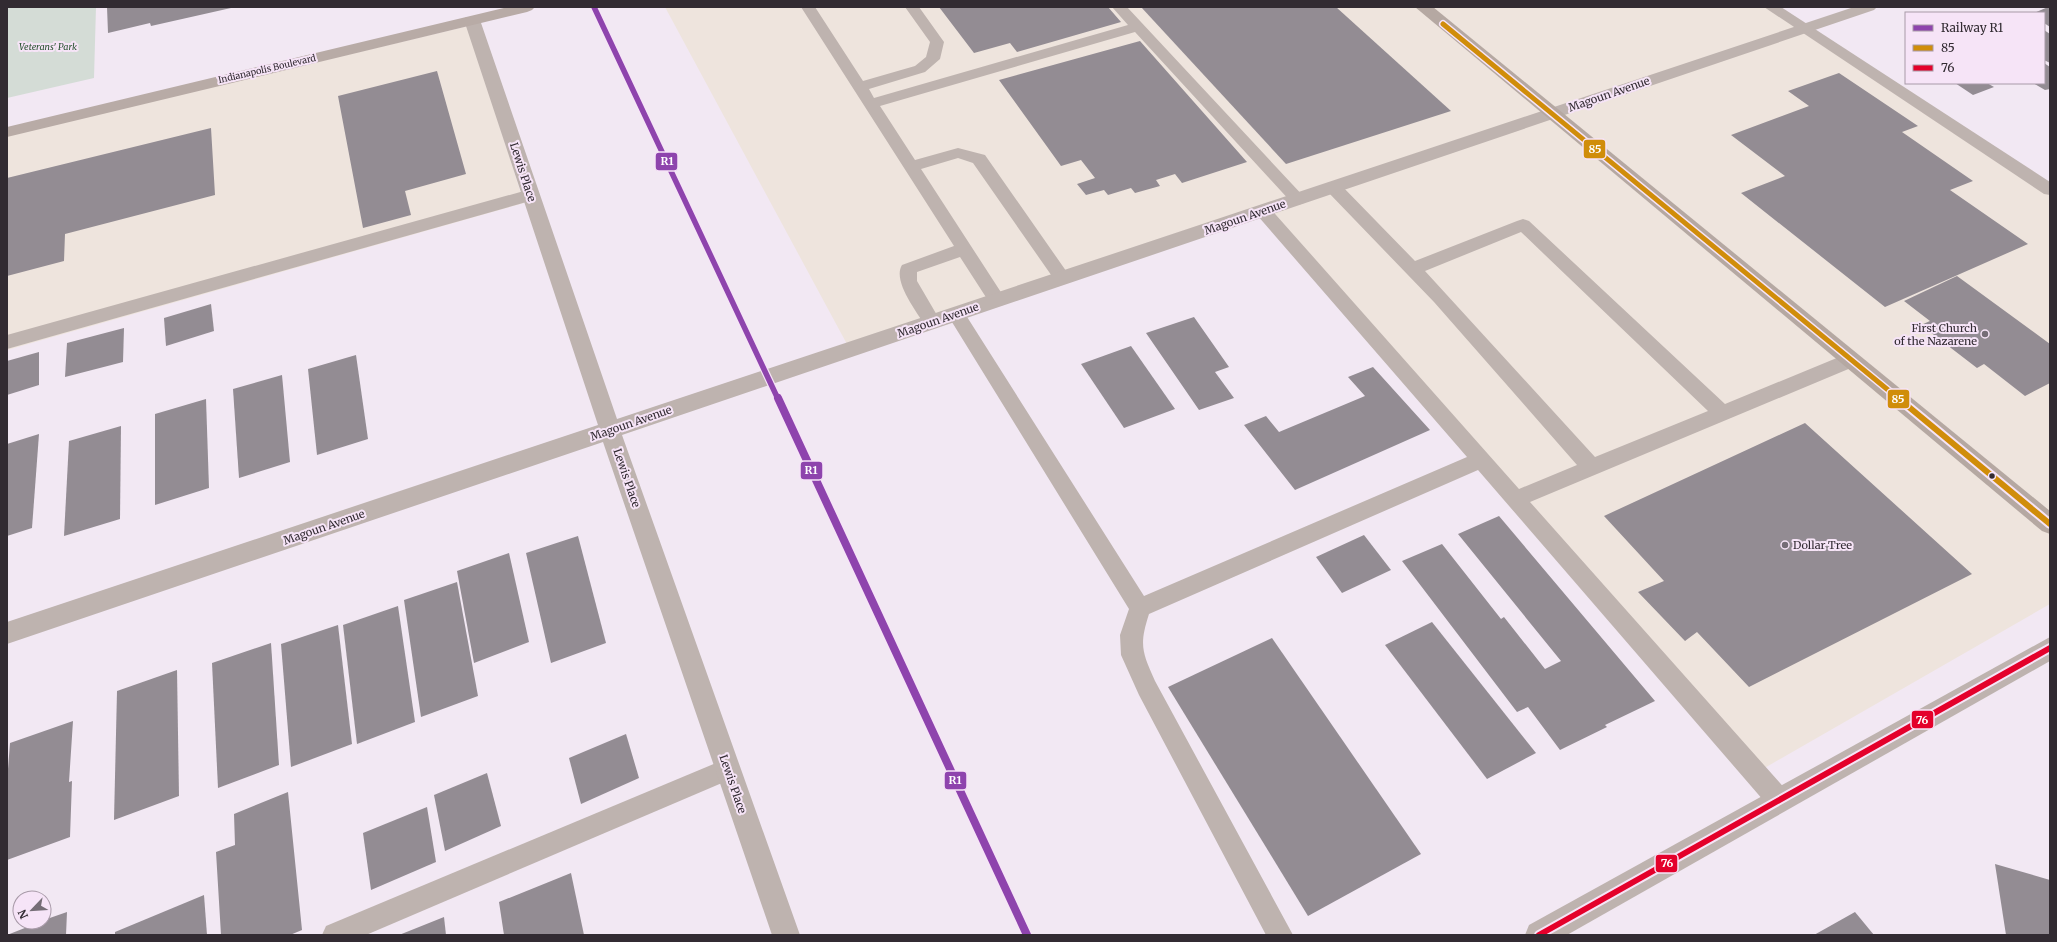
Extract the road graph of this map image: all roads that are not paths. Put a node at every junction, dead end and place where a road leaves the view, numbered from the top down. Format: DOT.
graph roads {
  1 [pos="527,7"];
  2 [pos="808,7"];
  3 [pos="912,7"];
  4 [pos="1119,7"];
  5 [pos="1423,7"];
  6 [pos="1771,7"];
  7 [pos="1869,7"];
  8 [pos="472,20"];
  9 [pos="1138,27"];
  10 [pos="1804,29"];
  11 [pos="860,87"];
  12 [pos="871,104"];
  13 [pos="1552,114"];
  14 [pos="7,132"];
  15 [pos="911,166"];
  16 [pos="1333,187"];
  17 [pos="2050,190"];
  18 [pos="531,195"];
  19 [pos="1298,199"];
  20 [pos="1263,211"];
  21 [pos="964,249"];
  22 [pos="1412,269"];
  23 [pos="1062,278"];
  24 [pos="997,300"];
  25 [pos="956,314"];
  26 [pos="932,322"];
  27 [pos="7,342"];
  28 [pos="1851,360"];
  29 [pos="1722,413"];
  30 [pos="610,430"];
  31 [pos="1480,460"];
  32 [pos="1591,467"];
  33 [pos="1515,499"];
  34 [pos="2050,524"];
  35 [pos="1140,608"];
  36 [pos="7,633"];
  37 [pos="2050,648"];
  38 [pos="728,769"];
  39 [pos="1779,800"];
  40 [pos="335,935"];
  41 [pos="786,935"];
  42 [pos="1280,935"];
  43 [pos="1539,935"];
  1 -- 8 [label="main road, Indianapolis Boulevard"];
  2 -- 11 [label="lane"];
  3 -- 11 [label="lane"];
  4 -- 9 [label="lane"];
  5 -- 13 [label="main road"];
  6 -- 10 [label="lane"];
  7 -- 10 [label="street, Magoun Avenue"];
  8 -- 14 [label="main road, Indianapolis Boulevard"];
  8 -- 18 [label="street, Lewis Place"];
  9 -- 12 [label="lane"];
  9 -- 19 [label="lane"];
  10 -- 13 [label="street, Magoun Avenue"];
  10 -- 17 [label="lane"];
  11 -- 12 [label="lane"];
  12 -- 15 [label="lane"];
  13 -- 16 [label="street, Magoun Avenue"];
  13 -- 28 [label="main road"];
  15 -- 21 [label="lane"];
  15 -- 23 [label="lane"];
  16 -- 19 [label="street, Magoun Avenue"];
  16 -- 22 [label="lane"];
  18 -- 27 [label="lane"];
  18 -- 30 [label="street, Lewis Place"];
  19 -- 20 [label="street, Magoun Avenue"];
  20 -- 23 [label="street, Magoun Avenue"];
  20 -- 31 [label="lane"];
  21 -- 24 [label="lane"];
  21 -- 26 [label="lane"];
  22 -- 29 [label="lane"];
  22 -- 32 [label="lane"];
  23 -- 24 [label="street, Magoun Avenue"];
  24 -- 25 [label="street, Magoun Avenue"];
  25 -- 26 [label="street, Magoun Avenue"];
  25 -- 35 [label="lane"];
  26 -- 30 [label="street, Magoun Avenue"];
  28 -- 29 [label="lane"];
  28 -- 34 [label="main road"];
  29 -- 32 [label="lane"];
  30 -- 36 [label="street, Magoun Avenue"];
  30 -- 38 [label="street, Lewis Place"];
  31 -- 33 [label="lane"];
  31 -- 35 [label="lane"];
  32 -- 33 [label="lane"];
  33 -- 39 [label="lane"];
  35 -- 42 [label="lane"];
  37 -- 39 [label="street"];
  38 -- 40 [label="lane"];
  38 -- 41 [label="street, Lewis Place"];
  39 -- 43 [label="street"];
}
